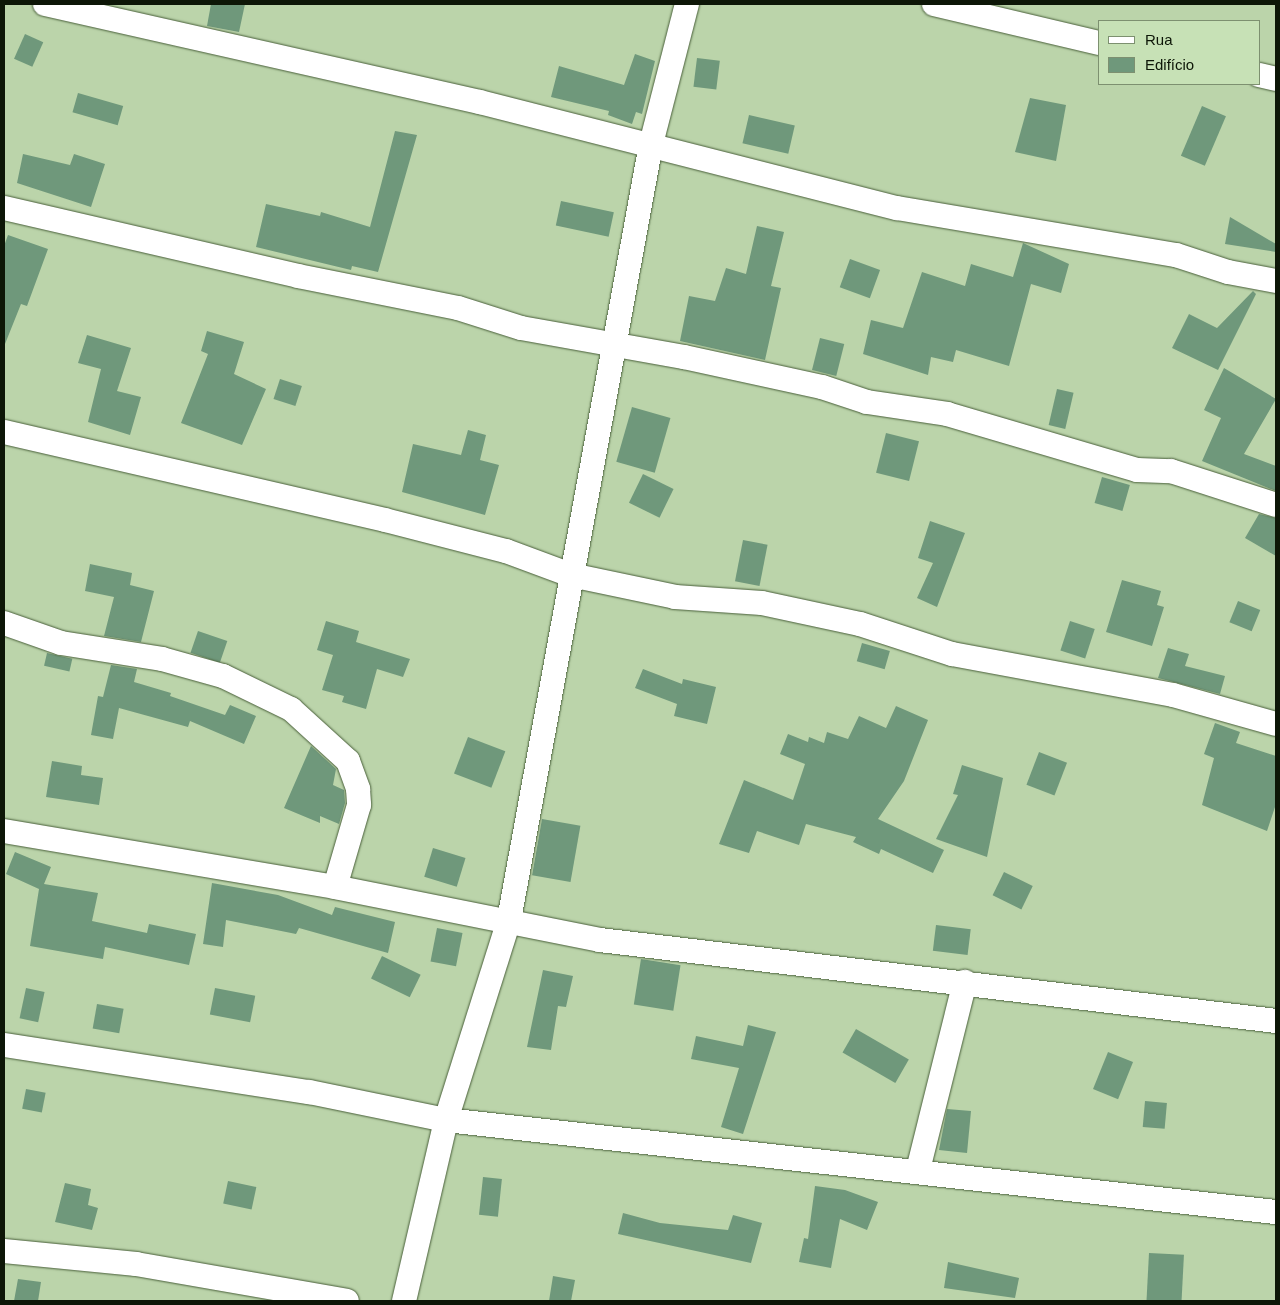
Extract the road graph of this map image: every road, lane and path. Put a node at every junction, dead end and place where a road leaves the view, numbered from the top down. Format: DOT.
graph roads {
  1 [pos="45,4"];
  2 [pos="687,4"];
  3 [pos="934,4"];
  4 [pos="1098,43"];
  5 [pos="1260,75"];
  6 [pos="1276,79"];
  7 [pos="651,144"];
  8 [pos="4,208"];
  9 [pos="1276,281"];
  10 [pos="614,346"];
  11 [pos="4,432"];
  12 [pos="1276,505"];
  13 [pos="571,575"];
  14 [pos="4,623"];
  15 [pos="1276,724"];
  16 [pos="4,831"];
  17 [pos="335,887"];
  18 [pos="509,920"];
  19 [pos="965,982"];
  20 [pos="1276,1022"];
  21 [pos="4,1045"];
  22 [pos="446,1120"];
  23 [pos="918,1170"];
  24 [pos="1276,1212"];
  25 [pos="4,1251"];
  26 [pos="347,1301"];
  27 [pos="404,1301"];
  1 -- 7 [label="street"];
  2 -- 7 [label="street"];
  3 -- 4 [label="street"];
  5 -- 6 [label="street"];
  7 -- 9 [label="street"];
  7 -- 10 [label="street"];
  8 -- 10 [label="street"];
  10 -- 12 [label="street"];
  10 -- 13 [label="street"];
  11 -- 13 [label="street"];
  13 -- 15 [label="street"];
  13 -- 18 [label="street"];
  14 -- 17 [label="street"];
  16 -- 17 [label="street"];
  17 -- 18 [label="street"];
  18 -- 19 [label="street"];
  18 -- 22 [label="street"];
  19 -- 20 [label="street"];
  19 -- 23 [label="street"];
  21 -- 22 [label="street"];
  22 -- 23 [label="street"];
  22 -- 27 [label="street"];
  23 -- 24 [label="street"];
  25 -- 26 [label="street"];
}
